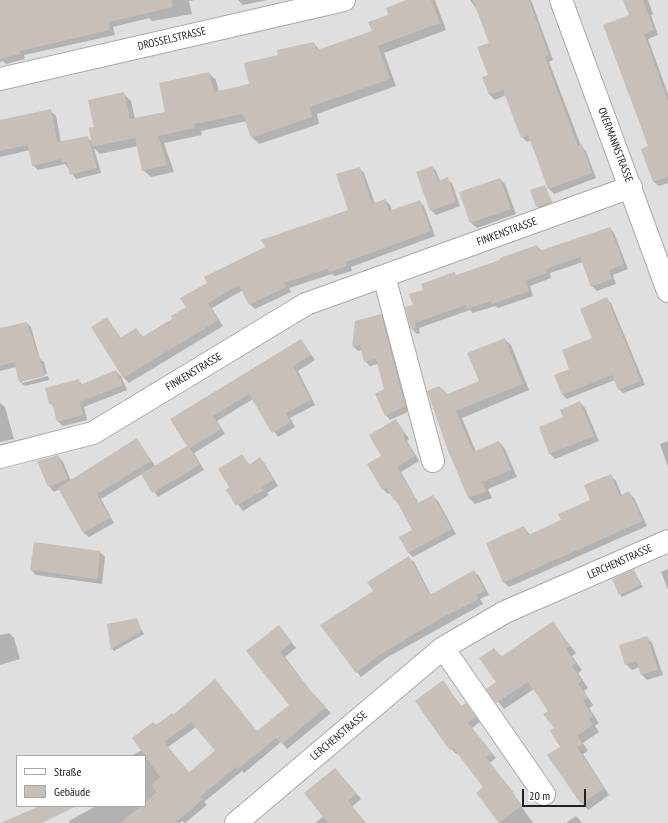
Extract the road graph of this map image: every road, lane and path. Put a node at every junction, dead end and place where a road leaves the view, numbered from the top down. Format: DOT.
graph roads {
  1 [pos="344,0"];
  2 [pos="561,0"];
  3 [pos="0,79"];
  4 [pos="631,187"];
  5 [pos="384,276"];
  6 [pos="668,291"];
  7 [pos="0,457"];
  8 [pos="433,462"];
  9 [pos="668,541"];
  10 [pos="443,648"];
  11 [pos="544,794"];
  12 [pos="236,823"];
  1 -- 3 [label="street, DROSSELSTRASSE"];
  2 -- 4 [label="street, OVERMANNSTRASSE"];
  4 -- 5 [label="street, FINKENSTRASSE"];
  4 -- 6 [label="street, OVERMANNSTRASSE"];
  5 -- 7 [label="street, FINKENSTRASSE"];
  5 -- 8 [label="street"];
  9 -- 10 [label="street, LERCHENSTRASSE"];
  10 -- 11 [label="street"];
  10 -- 12 [label="street, LERCHENSTRASSE"];
}
